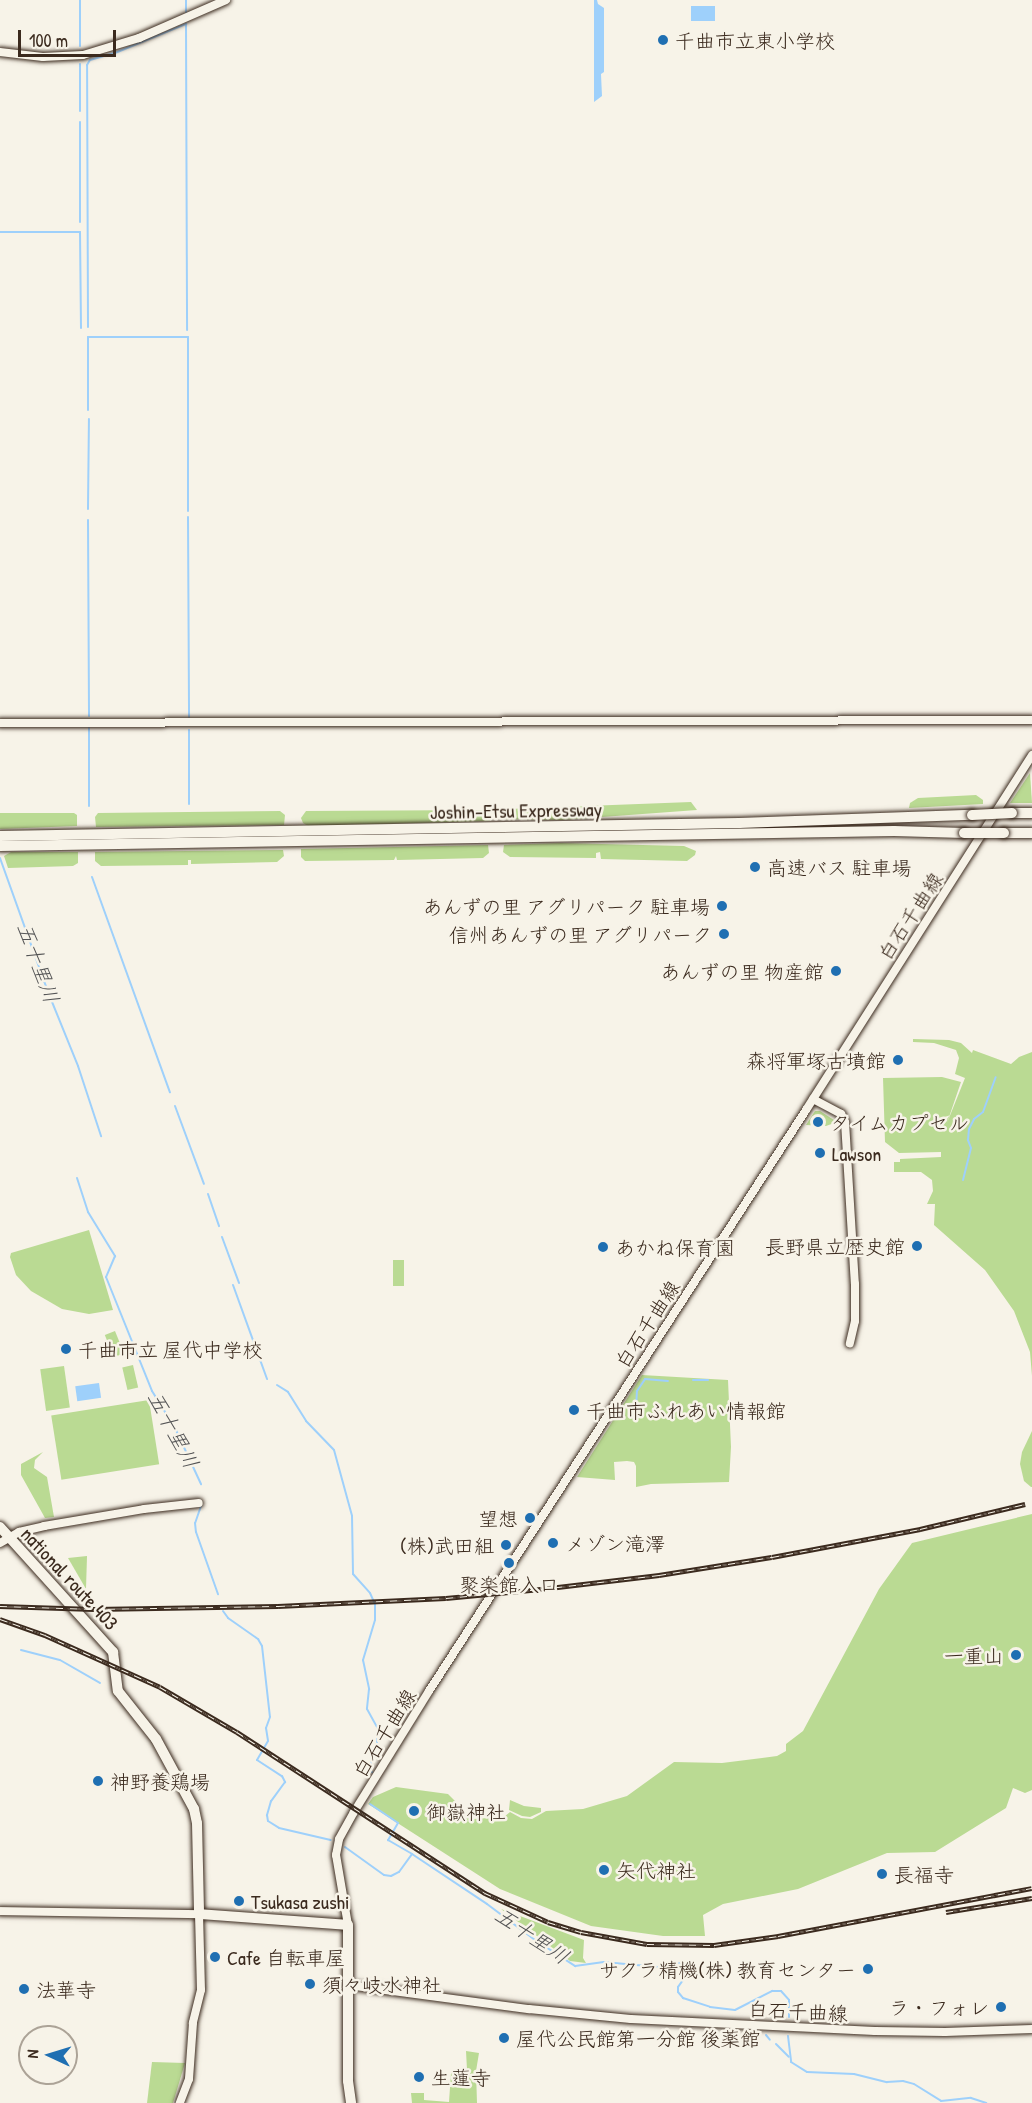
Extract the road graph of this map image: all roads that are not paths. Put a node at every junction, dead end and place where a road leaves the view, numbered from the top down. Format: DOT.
graph roads {
  1 [pos="226,0"];
  2 [pos="0,52"];
  3 [pos="1032,720"];
  4 [pos="0,723"];
  5 [pos="1032,754"];
  6 [pos="1032,813"];
  7 [pos="1032,833"];
  8 [pos="1,841"];
  9 [pos="813,1099"];
  10 [pos="850,1343"];
  11 [pos="199,1503"];
  12 [pos="0,1527"];
  13 [pos="4,1541"];
  14 [pos="0,1911"];
  15 [pos="199,1914"];
  16 [pos="348,1925"];
  17 [pos="348,1985"];
  18 [pos="1032,2029"];
  19 [pos="180,2103"];
  20 [pos="351,2103"];
  1 -- 2 [label="main road"];
  3 -- 4 [label="street"];
  5 -- 9 [label="main road, 白石千曲線"];
  6 -- 8 [label="highway, Joshin-Etsu Expressway, bridge"];
  7 -- 8 [label="highway, Joshin-Etsu Expressway, bridge"];
  9 -- 10 [label="street"];
  9 -- 16 [label="main road, 白石千曲線"];
  11 -- 13 [label="street"];
  12 -- 13 [label="highway, national route 403"];
  13 -- 15 [label="highway, national route 403"];
  14 -- 15 [label="street"];
  15 -- 16 [label="highway"];
  15 -- 19 [label="street"];
  16 -- 17 [label="highway"];
  17 -- 18 [label="main road, 白石千曲線"];
  17 -- 20 [label="highway"];
}
